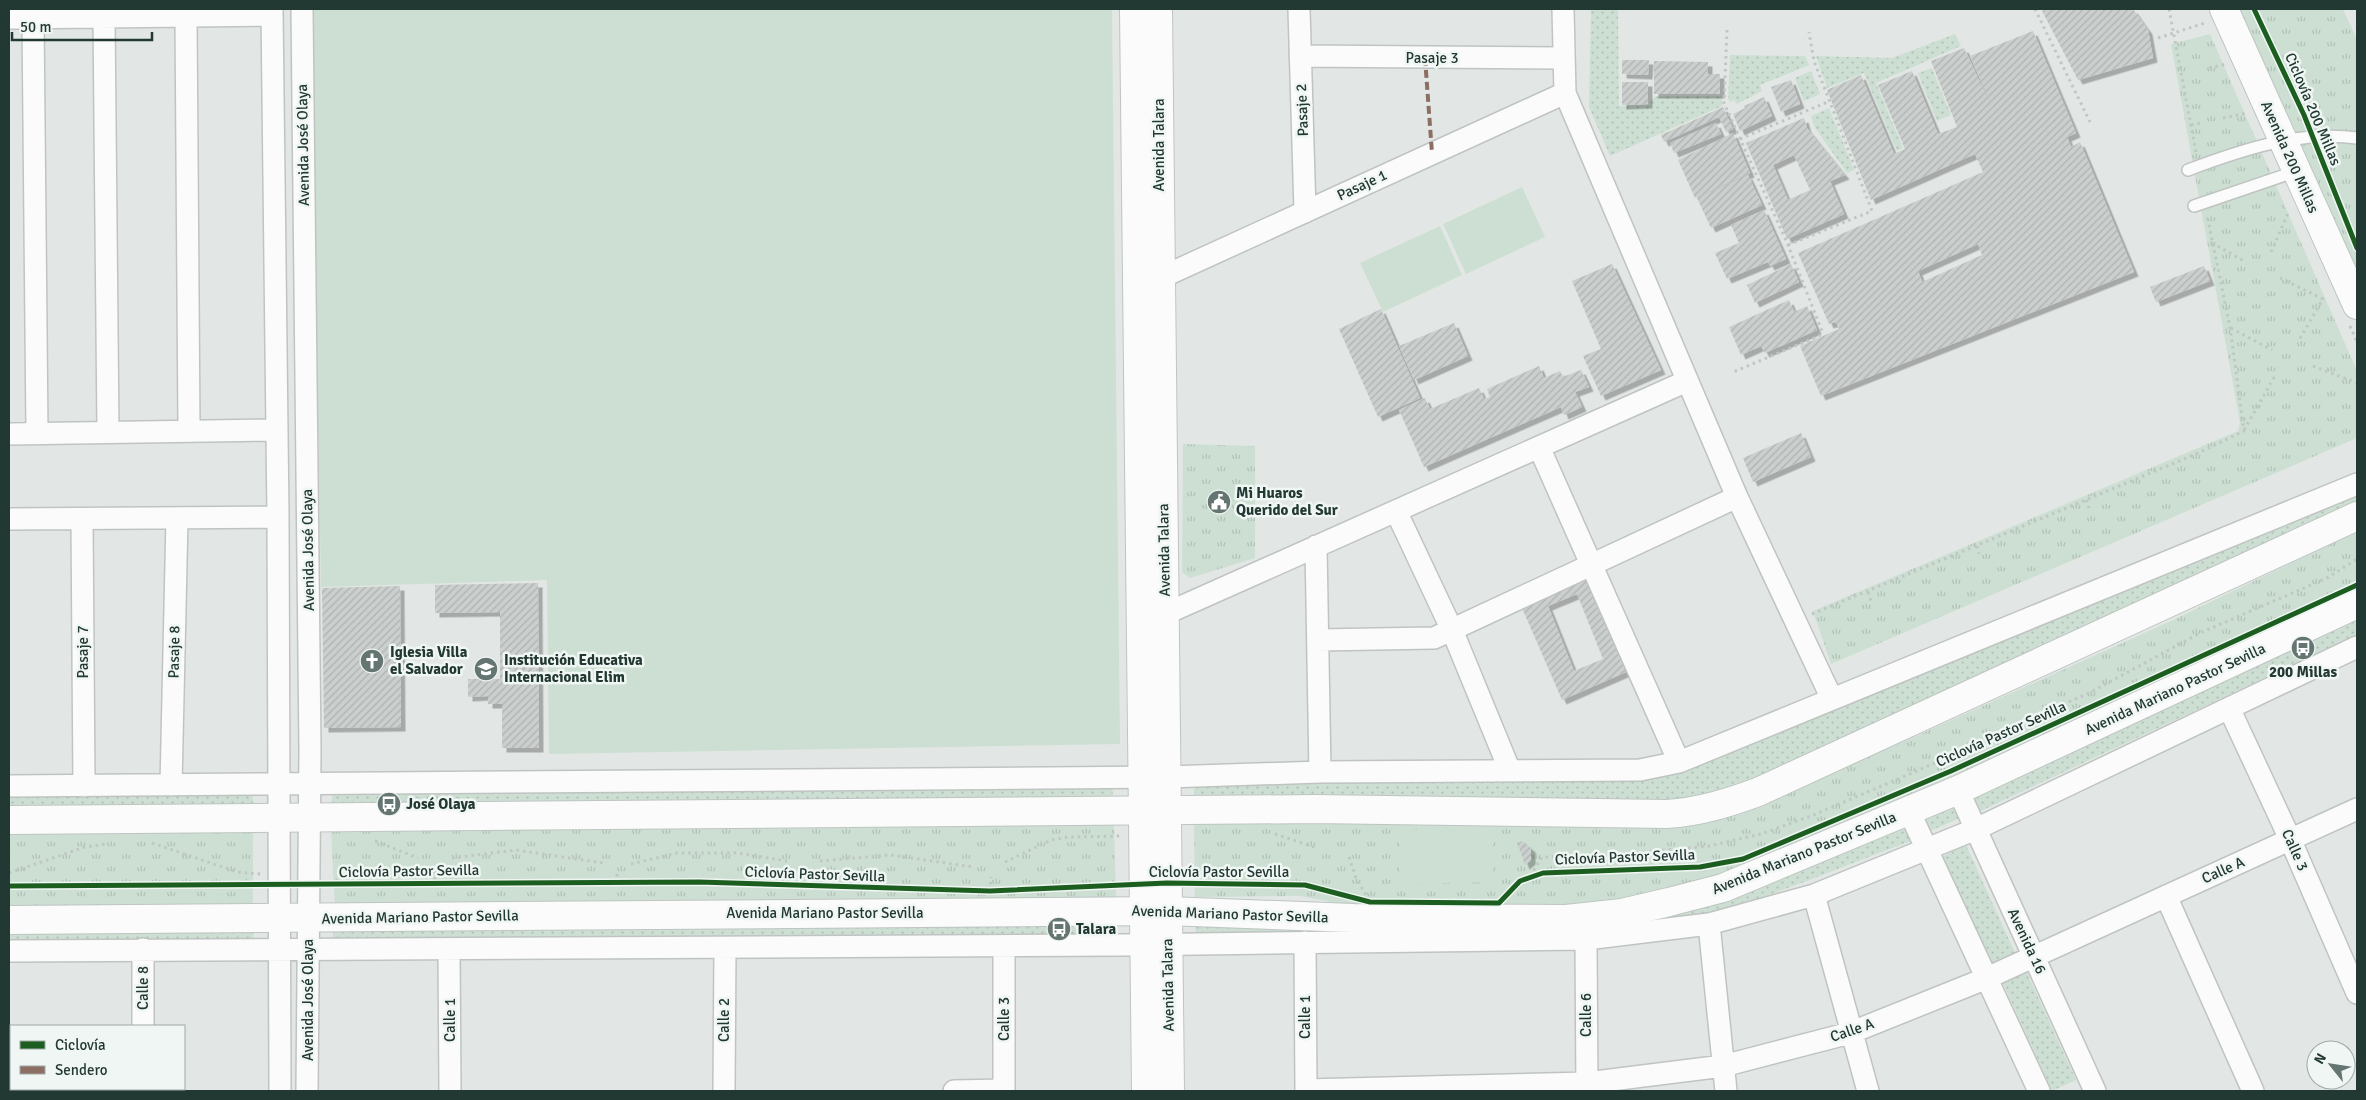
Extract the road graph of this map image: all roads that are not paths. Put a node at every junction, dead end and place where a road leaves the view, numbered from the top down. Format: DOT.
graph roads {
  1 [pos="302,9"];
  2 [pos="1134,9"];
  3 [pos="1158,9"];
  4 [pos="1299,9"];
  5 [pos="1563,9"];
  6 [pos="272,12"];
  7 [pos="2225,12"];
  8 [pos="186,16"];
  9 [pos="104,17"];
  10 [pos="9,18"];
  11 [pos="33,18"];
  12 [pos="1300,56"];
  13 [pos="1564,58"];
  14 [pos="1565,93"];
  15 [pos="273,128"];
  16 [pos="303,128"];
  17 [pos="2357,138"];
  18 [pos="2282,140"];
  19 [pos="2193,168"];
  20 [pos="2296,171"];
  21 [pos="2200,204"];
  22 [pos="1305,212"];
  23 [pos="1160,278"];
  24 [pos="2357,305"];
  25 [pos="1687,380"];
  26 [pos="276,430"];
  27 [pos="108,432"];
  28 [pos="190,432"];
  29 [pos="37,433"];
  30 [pos="9,434"];
  31 [pos="1539,447"];
  32 [pos="2357,484"];
  33 [pos="1737,497"];
  34 [pos="1396,511"];
  35 [pos="2357,516"];
  36 [pos="278,517"];
  37 [pos="9,519"];
  38 [pos="82,519"];
  39 [pos="177,519"];
  40 [pos="1316,546"];
  41 [pos="1591,565"];
  42 [pos="2357,604"];
  43 [pos="1165,614"];
  44 [pos="1452,630"];
  45 [pos="1318,640"];
  46 [pos="2357,647"];
  47 [pos="1832,699"];
  48 [pos="2229,708"];
  49 [pos="1679,762"];
  50 [pos="1510,771"];
  51 [pos="1320,772"];
  52 [pos="1155,777"];
  53 [pos="310,784"];
  54 [pos="171,785"];
  55 [pos="278,785"];
  56 [pos="9,786"];
  57 [pos="84,786"];
  58 [pos="1958,790"];
  59 [pos="2357,809"];
  60 [pos="1910,811"];
  61 [pos="310,816"];
  62 [pos="278,817"];
  63 [pos="1152,819"];
  64 [pos="9,820"];
  65 [pos="1976,830"];
  66 [pos="2290,839"];
  67 [pos="1927,849"];
  68 [pos="1814,895"];
  69 [pos="2166,896"];
  70 [pos="1155,911"];
  71 [pos="278,918"];
  72 [pos="308,918"];
  73 [pos="9,920"];
  74 [pos="1710,924"];
  75 [pos="1586,938"];
  76 [pos="1305,942"];
  77 [pos="1155,944"];
  78 [pos="1004,946"];
  79 [pos="278,948"];
  80 [pos="450,948"];
  81 [pos="725,948"];
  82 [pos="142,949"];
  83 [pos="307,949"];
  84 [pos="9,951"];
  85 [pos="2034,956"];
  86 [pos="1987,978"];
  87 [pos="2357,993"];
  88 [pos="143,1025"];
  89 [pos="1850,1033"];
  90 [pos="1723,1066"];
  91 [pos="1587,1087"];
  92 [pos="280,1091"];
  93 [pos="307,1091"];
  94 [pos="450,1091"];
  95 [pos="724,1091"];
  96 [pos="954,1091"];
  97 [pos="1004,1091"];
  98 [pos="1146,1091"];
  99 [pos="1170,1091"];
  100 [pos="1306,1091"];
  101 [pos="1726,1091"];
  102 [pos="1868,1091"];
  103 [pos="2039,1091"];
  104 [pos="2094,1091"];
  105 [pos="2253,1091"];
  1 -- 16 [label="street, Avenida José Olaya"];
  2 -- 52 [label="main road, Avenida Talara"];
  3 -- 23 [label="main road, Avenida Talara"];
  4 -- 12 [label="street, Pasaje 2"];
  5 -- 13 [label="street"];
  6 -- 8 [label="street"];
  6 -- 15 [label="street, Avenida José Olaya"];
  7 -- 18 [label="main road, Avenida 200 Millas"];
  8 -- 9 [label="street"];
  8 -- 28 [label="street"];
  9 -- 11 [label="street"];
  9 -- 27 [label="street"];
  10 -- 11 [label="street"];
  11 -- 29 [label="street"];
  12 -- 13 [label="street, Pasaje 3"];
  12 -- 22 [label="street, Pasaje 2"];
  13 -- 14 [label="street"];
  14 -- 22 [label="street, Pasaje 1"];
  14 -- 25 [label="street"];
  15 -- 16 [label="street"];
  15 -- 26 [label="street, Avenida José Olaya"];
  16 -- 53 [label="street, Avenida José Olaya"];
  17 -- 18 [label="lane"];
  18 -- 19 [label="lane"];
  18 -- 20 [label="main road, Avenida 200 Millas"];
  20 -- 21 [label="lane"];
  20 -- 24 [label="main road, Avenida 200 Millas"];
  22 -- 23 [label="street, Pasaje 1"];
  23 -- 43 [label="main road, Avenida Talara"];
  25 -- 31 [label="street"];
  25 -- 33 [label="street"];
  26 -- 28 [label="street"];
  26 -- 36 [label="street, Avenida José Olaya"];
  27 -- 28 [label="street"];
  27 -- 29 [label="street"];
  29 -- 30 [label="street"];
  31 -- 34 [label="street"];
  31 -- 41 [label="street"];
  32 -- 47 [label="street"];
  33 -- 41 [label="street"];
  33 -- 47 [label="street"];
  34 -- 40 [label="street"];
  34 -- 44 [label="street"];
  35 -- 63 [label="main road"];
  36 -- 39 [label="street"];
  36 -- 55 [label="street, Avenida José Olaya"];
  37 -- 38 [label="street"];
  38 -- 39 [label="street"];
  38 -- 57 [label="street, Pasaje 7"];
  39 -- 54 [label="street, Pasaje 8"];
  40 -- 43 [label="street"];
  40 -- 45 [label="street"];
  41 -- 44 [label="street"];
  41 -- 49 [label="street"];
  42 -- 58 [label="main road, Avenida Mariano Pastor Sevilla"];
  43 -- 52 [label="main road, Avenida Talara"];
  44 -- 45 [label="street"];
  44 -- 50 [label="street"];
  45 -- 51 [label="street"];
  46 -- 48 [label="street, Avenida Mariano Pastor Sevilla"];
  47 -- 49 [label="street"];
  48 -- 65 [label="street, Avenida Mariano Pastor Sevilla"];
  48 -- 66 [label="street, Calle 3"];
  49 -- 50 [label="street"];
  50 -- 51 [label="street"];
  51 -- 52 [label="street"];
  52 -- 53 [label="street"];
  52 -- 63 [label="main road, Avenida Talara"];
  53 -- 55 [label="street"];
  53 -- 61 [label="street, Avenida José Olaya"];
  54 -- 55 [label="street"];
  54 -- 57 [label="street"];
  55 -- 62 [label="street, Avenida José Olaya"];
  56 -- 57 [label="street"];
  58 -- 60 [label="main road, Avenida Mariano Pastor Sevilla"];
  58 -- 65 [label="street, Avenida 16"];
  59 -- 66 [label="street, Calle A"];
  60 -- 67 [label="street"];
  60 -- 70 [label="main road, Avenida Mariano Pastor Sevilla"];
  61 -- 62 [label="main road"];
  61 -- 63 [label="main road"];
  61 -- 72 [label="street, Avenida José Olaya"];
  62 -- 64 [label="main road"];
  62 -- 71 [label="street, Avenida José Olaya"];
  63 -- 70 [label="main road, Avenida Talara"];
  65 -- 67 [label="street, Avenida Mariano Pastor Sevilla"];
  65 -- 85 [label="street, Avenida 16"];
  66 -- 69 [label="street, Calle A"];
  66 -- 87 [label="street, Calle 3"];
  67 -- 68 [label="street, Avenida Mariano Pastor Sevilla"];
  67 -- 86 [label="street"];
  68 -- 74 [label="street, Avenida Mariano Pastor Sevilla"];
  68 -- 89 [label="street"];
  69 -- 85 [label="street, Calle A"];
  69 -- 105 [label="street"];
  70 -- 72 [label="main road, Avenida Mariano Pastor Sevilla"];
  70 -- 77 [label="main road, Avenida Talara"];
  71 -- 72 [label="main road, Avenida Mariano Pastor Sevilla"];
  71 -- 73 [label="main road, Avenida Mariano Pastor Sevilla"];
  71 -- 79 [label="street, Avenida José Olaya"];
  72 -- 83 [label="street, Avenida José Olaya"];
  74 -- 75 [label="street, Avenida Mariano Pastor Sevilla"];
  74 -- 90 [label="street"];
  75 -- 76 [label="street, Avenida Mariano Pastor Sevilla"];
  75 -- 91 [label="street, Calle 6"];
  76 -- 77 [label="street, Avenida Mariano Pastor Sevilla"];
  76 -- 100 [label="street, Calle 1"];
  77 -- 78 [label="street, Avenida Mariano Pastor Sevilla"];
  77 -- 98 [label="main road, Avenida Talara"];
  77 -- 99 [label="main road, Avenida Talara"];
  78 -- 81 [label="street, Avenida Mariano Pastor Sevilla"];
  78 -- 97 [label="street, Calle 3"];
  79 -- 82 [label="street, Avenida Mariano Pastor Sevilla"];
  79 -- 83 [label="street, Avenida Mariano Pastor Sevilla"];
  79 -- 92 [label="street, Avenida José Olaya"];
  80 -- 81 [label="street, Avenida Mariano Pastor Sevilla"];
  80 -- 83 [label="street, Avenida Mariano Pastor Sevilla"];
  80 -- 94 [label="street, Calle 1"];
  81 -- 95 [label="street, Calle 2"];
  82 -- 84 [label="street, Avenida Mariano Pastor Sevilla"];
  82 -- 88 [label="street, Calle 8"];
  83 -- 93 [label="street, Avenida José Olaya"];
  85 -- 86 [label="street, Calle A"];
  85 -- 104 [label="street, Avenida 16"];
  86 -- 89 [label="street, Calle A"];
  86 -- 103 [label="street"];
  89 -- 90 [label="street, Calle A"];
  89 -- 102 [label="street"];
  90 -- 91 [label="street, Calle A"];
  90 -- 101 [label="street"];
  91 -- 100 [label="street, Calle A"];
  96 -- 97 [label="street"];
}
